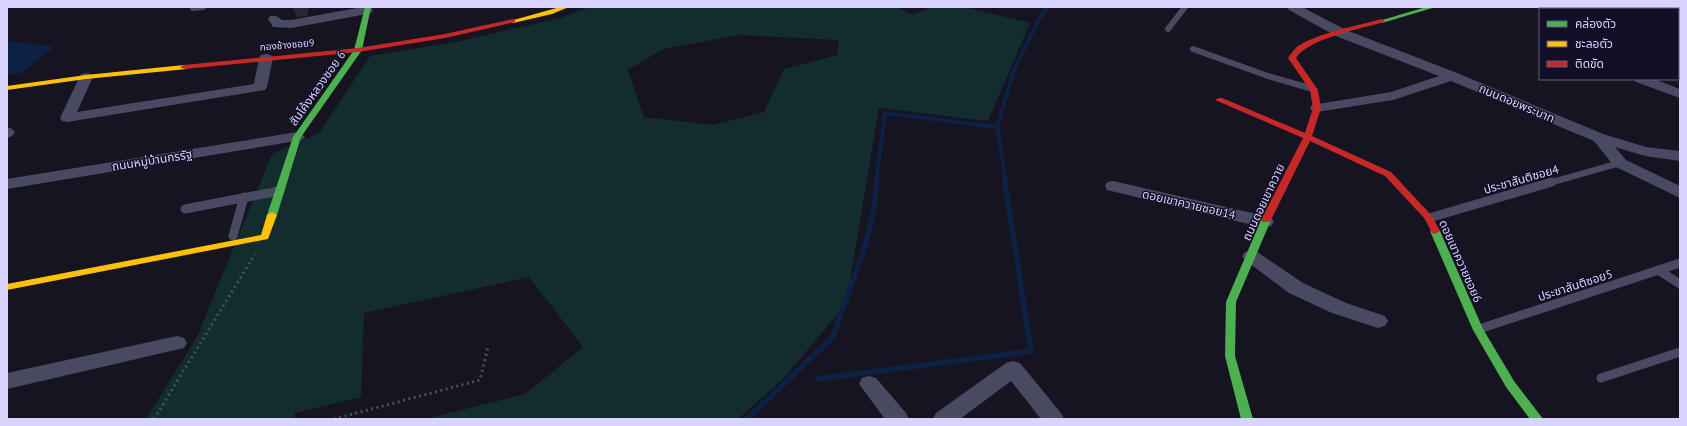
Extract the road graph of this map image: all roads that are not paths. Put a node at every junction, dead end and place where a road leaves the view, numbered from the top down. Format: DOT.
graph roads {
  1 [pos="203,7"];
  2 [pos="566,7"];
  3 [pos="1185,7"];
  4 [pos="1293,7"];
  5 [pos="1433,7"];
  6 [pos="192,8"];
  7 [pos="367,9"];
  8 [pos="274,20"];
  9 [pos="1168,29"];
  10 [pos="1341,33"];
  11 [pos="1193,49"];
  12 [pos="358,50"];
  13 [pos="266,58"];
  14 [pos="1452,76"];
  15 [pos="86,77"];
  16 [pos="1644,80"];
  17 [pos="7,88"];
  18 [pos="1314,90"];
  19 [pos="1680,94"];
  20 [pos="1219,100"];
  21 [pos="1317,108"];
  22 [pos="297,137"];
  23 [pos="1308,137"];
  24 [pos="1600,138"];
  25 [pos="1680,156"];
  26 [pos="1620,163"];
  27 [pos="7,184"];
  28 [pos="1114,186"];
  29 [pos="280,191"];
  30 [pos="1680,193"];
  31 [pos="244,197"];
  32 [pos="185,209"];
  33 [pos="1429,218"];
  34 [pos="1265,222"];
  35 [pos="233,236"];
  36 [pos="1251,256"];
  37 [pos="1680,263"];
  38 [pos="1658,270"];
  39 [pos="1680,284"];
  40 [pos="7,287"];
  41 [pos="1378,321"];
  42 [pos="1478,330"];
  43 [pos="177,343"];
  44 [pos="1680,352"];
  45 [pos="1601,378"];
  46 [pos="7,381"];
  47 [pos="868,384"];
  48 [pos="898,419"];
  49 [pos="944,419"];
  50 [pos="1052,419"];
  51 [pos="1247,419"];
  52 [pos="1537,419"];
  1 -- 6 [label="lane"];
  2 -- 12 [label="street, กองช้างซอย9"];
  3 -- 9 [label="lane"];
  4 -- 10 [label="street, ถนนดอยพระบาท"];
  5 -- 10 [label="street"];
  7 -- 8 [label="street"];
  7 -- 12 [label="street, สันโค้งหลวงซอย 6"];
  10 -- 14 [label="street, ถนนดอยพระบาท"];
  10 -- 18 [label="street, ถนนดอยเขาควาย"];
  11 -- 18 [label="lane"];
  12 -- 13 [label="street, กองช้างซอย9"];
  12 -- 22 [label="street, สันโค้งหลวงซอย 6"];
  13 -- 15 [label="street, กองช้างซอย9"];
  13 -- 15 [label="street"];
  14 -- 21 [label="street"];
  14 -- 24 [label="street, ถนนดอยพระบาท"];
  15 -- 17 [label="street, กองช้างซอย9"];
  16 -- 19 [label="street"];
  18 -- 21 [label="street, ถนนดอยเขาควาย"];
  20 -- 23 [label="street, ดอยเขาควายซอย6"];
  21 -- 23 [label="street, ถนนดอยเขาควาย"];
  22 -- 27 [label="street, ถนนหมู่บ้านกรรัฐ"];
  22 -- 29 [label="street, สันโค้งหลวงซอย 6"];
  23 -- 33 [label="street, ดอยเขาควายซอย6"];
  23 -- 34 [label="street, ถนนดอยเขาควาย"];
  24 -- 25 [label="street"];
  24 -- 26 [label="street, ถนนดอยพระบาท"];
  26 -- 30 [label="street, ถนนดอยพระบาท"];
  26 -- 33 [label="lane, ประชาสันติซอย4"];
  28 -- 34 [label="street, ดอยเขาควายซอย14"];
  29 -- 31 [label="lane"];
  29 -- 40 [label="street, สันโค้งหลวงซอย 6"];
  31 -- 32 [label="lane"];
  31 -- 35 [label="lane"];
  33 -- 42 [label="street, ดอยเขาควายซอย6"];
  34 -- 36 [label="street, ถนนดอยเขาควาย"];
  36 -- 41 [label="street"];
  36 -- 51 [label="street, ถนนดอยเขาควาย"];
  37 -- 38 [label="lane, ประชาสันติซอย5"];
  38 -- 39 [label="lane"];
  38 -- 42 [label="lane, ประชาสันติซอย5"];
  42 -- 52 [label="street, ดอยเขาควายซอย6"];
  43 -- 46 [label="street"];
  44 -- 45 [label="lane"];
  47 -- 48 [label="street"];
  49 -- 50 [label="street"];
}
